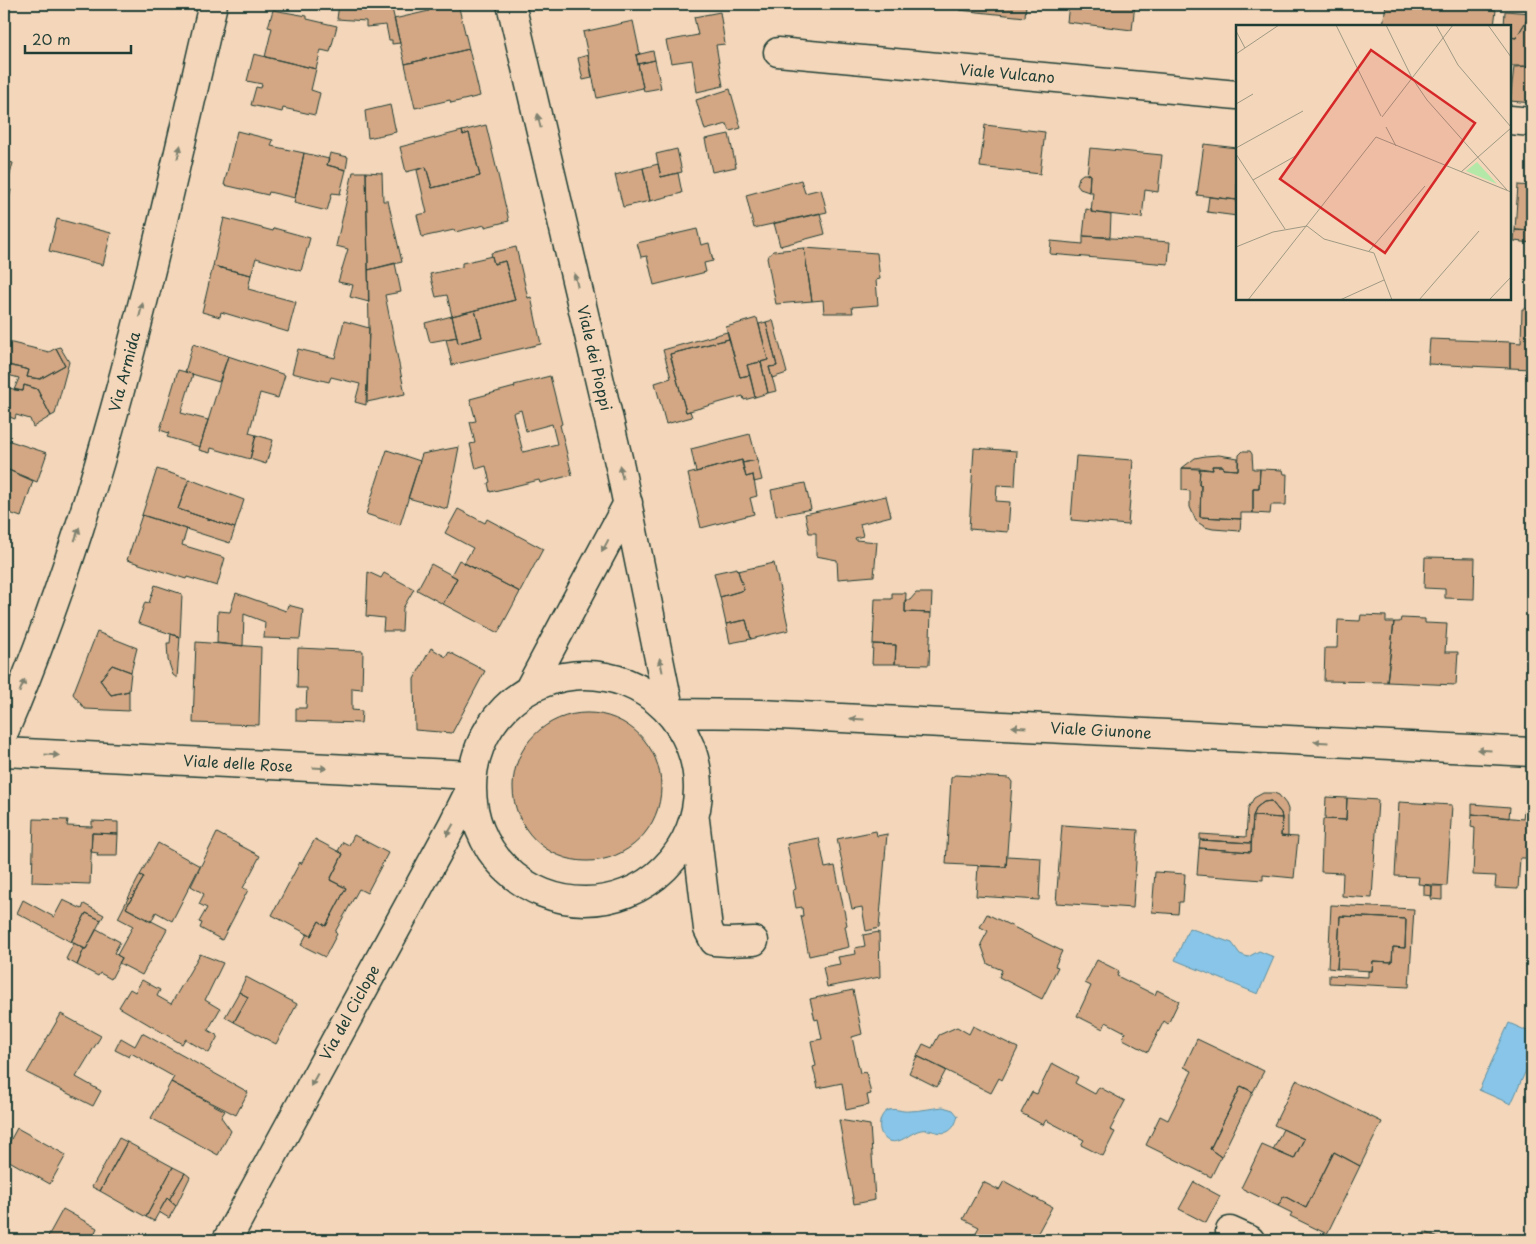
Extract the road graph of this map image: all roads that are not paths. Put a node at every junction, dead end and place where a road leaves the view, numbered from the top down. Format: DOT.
graph roads {
  1 [pos="213,4"];
  2 [pos="511,4"];
  3 [pos="778,52"];
  4 [pos="1236,95"];
  5 [pos="1511,120"];
  6 [pos="1532,122"];
  7 [pos="628,503"];
  8 [pos="529,688"];
  9 [pos="670,713"];
  10 [pos="4,732"];
  11 [pos="4,752"];
  12 [pos="1532,752"];
  13 [pos="472,781"];
  14 [pos="695,818"];
  15 [pos="754,941"];
  16 [pos="226,1240"];
  10 -- 1 [label="street, Via Armida, one-way"];
  7 -- 2 [label="street, Viale dei Pioppi, one-way"];
  3 -- 4 [label="street, Viale Vulcano"];
  5 -- 6 [label="street"];
  7 -- 8 [label="street, one-way"];
  9 -- 7 [label="street, Viale dei Pioppi, one-way"];
  8 -- 9 [label="street"];
  8 -- 13 [label="street"];
  12 -- 9 [label="street, Viale Giunone, one-way"];
  9 -- 14 [label="street"];
  11 -- 13 [label="street, Viale delle Rose, one-way"];
  13 -- 14 [label="street"];
  13 -- 16 [label="street, Via del Ciclope, one-way"];
  14 -- 15 [label="street"];
}
